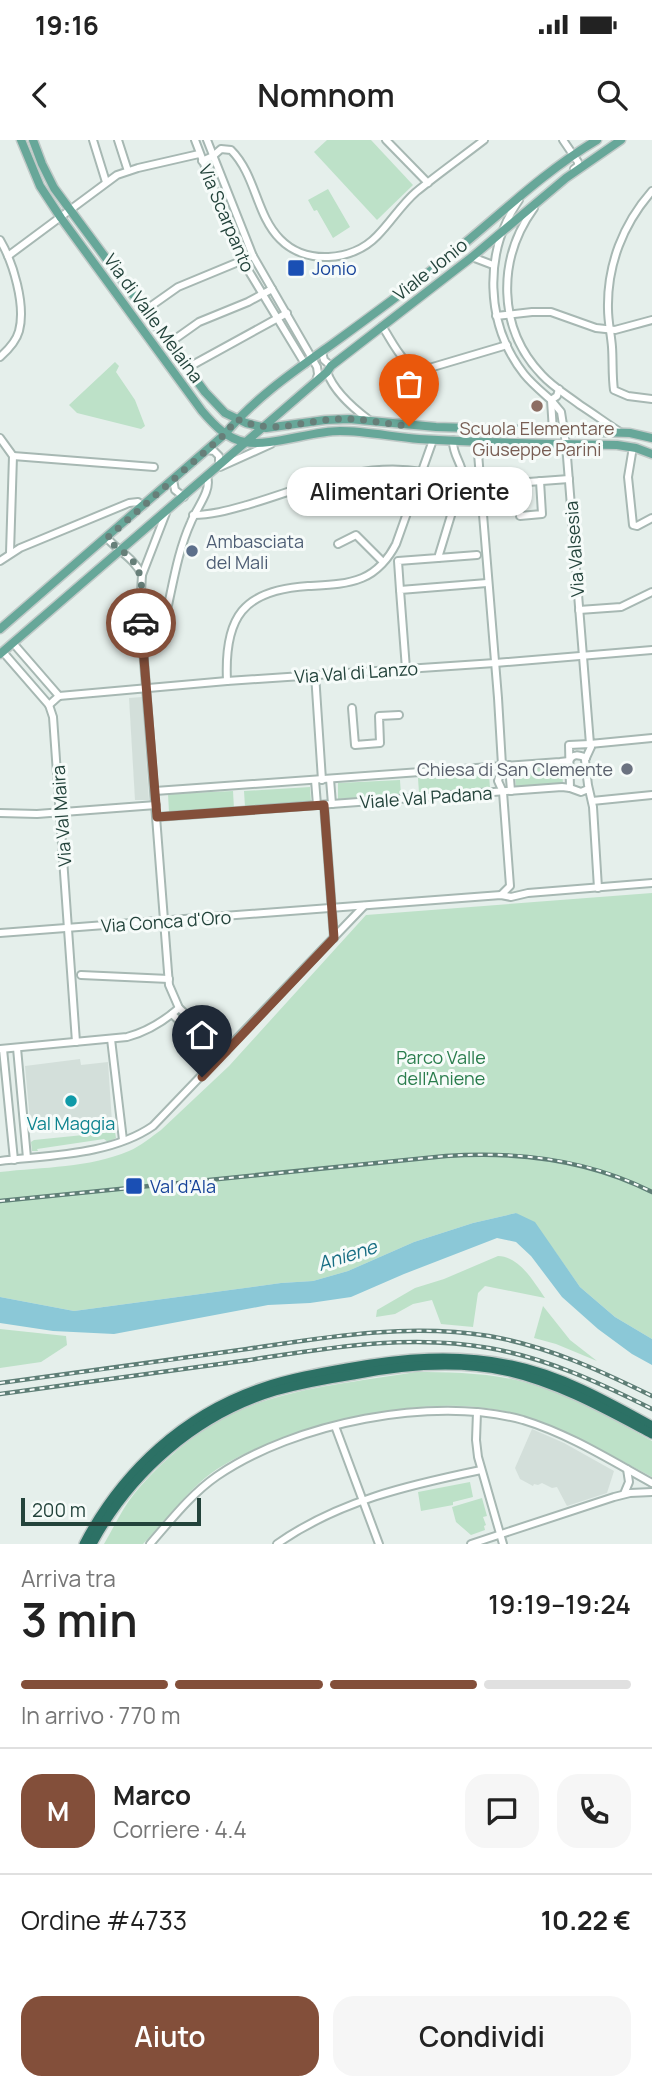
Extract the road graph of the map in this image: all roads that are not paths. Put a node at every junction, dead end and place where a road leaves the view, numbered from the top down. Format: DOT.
graph roads {
  1 [pos="21,140"];
  2 [pos="33,140"];
  3 [pos="93,140"];
  4 [pos="118,140"];
  5 [pos="195,140"];
  6 [pos="208,140"];
  7 [pos="386,140"];
  8 [pos="484,140"];
  9 [pos="563,140"];
  10 [pos="597,140"];
  11 [pos="621,140"];
  12 [pos="574,155"];
  13 [pos="213,156"];
  14 [pos="201,157"];
  15 [pos="128,171"];
  16 [pos="566,178"];
  17 [pos="106,182"];
  18 [pos="428,183"];
  19 [pos="652,191"];
  20 [pos="522,195"];
  21 [pos="535,205"];
  22 [pos="70,211"];
  23 [pos="61,218"];
  24 [pos="503,232"];
  25 [pos="0,240"];
  26 [pos="8,256"];
  27 [pos="253,256"];
  28 [pos="472,257"];
  29 [pos="242,261"];
  30 [pos="493,265"];
  31 [pos="272,289"];
  32 [pos="262,295"];
  33 [pos="144,311"];
  34 [pos="287,313"];
  35 [pos="509,314"];
  36 [pos="496,316"];
  37 [pos="277,319"];
  38 [pos="652,320"];
  39 [pos="382,326"];
  40 [pos="610,330"];
  41 [pos="168,344"];
  42 [pos="507,345"];
  43 [pos="322,352"];
  44 [pos="0,357"];
  45 [pos="308,361"];
  46 [pos="187,368"];
  47 [pos="329,369"];
  48 [pos="315,382"];
  49 [pos="559,389"];
  50 [pos="567,396"];
  51 [pos="652,399"];
  52 [pos="551,400"];
  53 [pos="559,408"];
  54 [pos="237,419"];
  55 [pos="370,421"];
  56 [pos="262,428"];
  57 [pos="472,429"];
  58 [pos="553,430"];
  59 [pos="564,431"];
  60 [pos="622,433"];
  61 [pos="225,434"];
  62 [pos="0,438"];
  63 [pos="652,438"];
  64 [pos="281,440"];
  65 [pos="433,440"];
  66 [pos="453,440"];
  67 [pos="477,441"];
  68 [pos="246,443"];
  69 [pos="566,444"];
  70 [pos="633,447"];
  71 [pos="207,450"];
  72 [pos="652,454"];
  73 [pos="13,456"];
  74 [pos="154,467"];
  75 [pos="218,467"];
  76 [pos="422,472"];
  77 [pos="207,477"];
  78 [pos="569,479"];
  79 [pos="173,480"];
  80 [pos="540,481"];
  81 [pos="517,483"];
  82 [pos="489,485"];
  83 [pos="184,497"];
  84 [pos="139,504"];
  85 [pos="167,511"];
  86 [pos="193,515"];
  87 [pos="652,519"];
  88 [pos="107,538"];
  89 [pos="338,544"];
  90 [pos="120,551"];
  91 [pos="10,553"];
  92 [pos="477,555"];
  93 [pos="438,558"];
  94 [pos="0,561"];
  95 [pos="383,562"];
  96 [pos="142,575"];
  97 [pos="487,583"];
  98 [pos="400,590"];
  99 [pos="652,592"];
  100 [pos="579,610"];
  101 [pos="163,627"];
  102 [pos="0,629"];
  103 [pos="13,643"];
  104 [pos="652,650"];
  105 [pos="1,653"];
  106 [pos="582,655"];
  107 [pos="495,663"];
  108 [pos="406,668"];
  109 [pos="315,674"];
  110 [pos="227,681"];
  111 [pos="146,687"];
  112 [pos="59,696"];
  113 [pos="49,705"];
  114 [pos="352,708"];
  115 [pos="399,715"];
  116 [pos="652,738"];
  117 [pos="590,744"];
  118 [pos="586,758"];
  119 [pos="569,761"];
  120 [pos="505,765"];
  121 [pos="323,780"];
  122 [pos="570,788"];
  123 [pos="588,789"];
  124 [pos="155,792"];
  125 [pos="507,792"];
  126 [pos="652,796"];
  127 [pos="592,801"];
  128 [pos="156,804"];
  129 [pos="324,805"];
  130 [pos="61,812"];
  131 [pos="0,813"];
  132 [pos="157,817"];
  133 [pos="652,883"];
  134 [pos="510,886"];
  135 [pos="598,888"];
  136 [pos="528,893"];
  137 [pos="501,895"];
  138 [pos="364,906"];
  139 [pos="333,908"];
  140 [pos="163,921"];
  141 [pos="69,928"];
  142 [pos="0,933"];
  143 [pos="334,938"];
  144 [pos="81,975"];
  145 [pos="169,979"];
  146 [pos="179,1009"];
  147 [pos="172,1014"];
  148 [pos="111,1039"];
  149 [pos="76,1042"];
  150 [pos="17,1048"];
  151 [pos="2,1049"];
  152 [pos="226,1051"];
  153 [pos="219,1059"];
  154 [pos="123,1140"];
  155 [pos="27,1158"];
  156 [pos="14,1160"];
  157 [pos="0,1161"];
  158 [pos="477,1412"];
  159 [pos="335,1426"];
  160 [pos="652,1426"];
  161 [pos="652,1434"];
  162 [pos="627,1469"];
  163 [pos="481,1470"];
  164 [pos="652,1483"];
  165 [pos="652,1492"];
  166 [pos="624,1494"];
  167 [pos="363,1500"];
  168 [pos="108,1516"];
  169 [pos="500,1534"];
  170 [pos="153,1543"];
  171 [pos="84,1544"];
  172 [pos="92,1544"];
  173 [pos="98,1544"];
  174 [pos="277,1544"];
  175 [pos="379,1544"];
  176 [pos="471,1544"];
  177 [pos="503,1544"];
  1 -- 23 [label="main road, Via di Valle Melaina"];
  2 -- 22 [label="main road, Via di Valle Melaina"];
  3 -- 17 [label="street"];
  4 -- 15 [label="street"];
  5 -- 14 [label="street, Via Scarpanto"];
  6 -- 13 [label="street, Via Scarpanto"];
  7 -- 18 [label="street"];
  8 -- 18 [label="street"];
  9 -- 12 [label="street"];
  10 -- 12 [label="main road, Viale Jonio"];
  11 -- 16 [label="main road, Viale Jonio"];
  12 -- 16 [label="street"];
  12 -- 20 [label="main road, Viale Jonio"];
  13 -- 14 [label="street"];
  13 -- 18 [label="street"];
  13 -- 27 [label="street, Via Scarpanto"];
  14 -- 15 [label="street"];
  14 -- 29 [label="street, Via Scarpanto"];
  15 -- 17 [label="street"];
  16 -- 21 [label="main road, Viale Jonio"];
  17 -- 22 [label="street"];
  19 -- 40 [label="street"];
  20 -- 24 [label="street"];
  20 -- 43 [label="main road, Viale Jonio"];
  21 -- 24 [label="main road, Viale Jonio"];
  21 -- 35 [label="street"];
  22 -- 23 [label="street"];
  22 -- 33 [label="main road, Via di Valle Melaina"];
  23 -- 26 [label="street"];
  23 -- 61 [label="main road, Via di Valle Melaina"];
  24 -- 28 [label="main road, Viale Jonio"];
  24 -- 30 [label="street"];
  25 -- 26 [label="street"];
  26 -- 44 [label="street"];
  27 -- 29 [label="street"];
  27 -- 31 [label="street, Via Scarpanto"];
  28 -- 30 [label="street"];
  28 -- 39 [label="main road, Viale Jonio"];
  29 -- 32 [label="street, Via Scarpanto"];
  29 -- 33 [label="street"];
  30 -- 36 [label="street"];
  31 -- 32 [label="street, Via Scarpanto"];
  31 -- 34 [label="street, Via Scarpanto"];
  32 -- 37 [label="street, Via Scarpanto"];
  32 -- 41 [label="street"];
  33 -- 41 [label="main road, Via di Valle Melaina"];
  34 -- 37 [label="street"];
  34 -- 45 [label="street, Via Scarpanto"];
  35 -- 36 [label="street"];
  35 -- 40 [label="street"];
  35 -- 49 [label="street"];
  36 -- 42 [label="street"];
  37 -- 45 [label="street, Via Scarpanto"];
  37 -- 46 [label="street"];
  38 -- 40 [label="street"];
  39 -- 42 [label="street"];
  39 -- 47 [label="main road, Viale Jonio"];
  40 -- 51 [label="street"];
  41 -- 46 [label="main road, Via di Valle Melaina"];
  42 -- 52 [label="street"];
  43 -- 45 [label="main road, Viale Jonio"];
  43 -- 47 [label="street"];
  45 -- 48 [label="street"];
  45 -- 54 [label="main road, Viale Jonio"];
  46 -- 54 [label="main road, Via di Valle Melaina"];
  47 -- 48 [label="main road, Viale Jonio"];
  47 -- 55 [label="street"];
  48 -- 56 [label="main road, Viale Jonio"];
  49 -- 50 [label="street"];
  49 -- 52 [label="street"];
  50 -- 53 [label="street"];
  50 -- 60 [label="street"];
  52 -- 53 [label="street"];
  52 -- 58 [label="street"];
  53 -- 59 [label="street, Via Valsesia"];
  54 -- 56 [label="main road, Via di Valle Melaina"];
  54 -- 61 [label="main road, Viale Jonio"];
  55 -- 56 [label="main road"];
  55 -- 57 [label="main road"];
  56 -- 68 [label="main road, Viale Jonio"];
  57 -- 58 [label="main road"];
  57 -- 67 [label="street"];
  58 -- 59 [label="main road"];
  59 -- 60 [label="main road"];
  59 -- 69 [label="street, Via Valsesia"];
  60 -- 63 [label="main road"];
  61 -- 68 [label="main road"];
  61 -- 71 [label="main road, Viale Jonio"];
  62 -- 73 [label="street"];
  64 -- 65 [label="main road"];
  64 -- 68 [label="main road"];
  64 -- 75 [label="street"];
  65 -- 66 [label="main road"];
  65 -- 76 [label="street"];
  66 -- 67 [label="main road"];
  66 -- 93 [label="street"];
  67 -- 69 [label="main road"];
  67 -- 97 [label="street"];
  68 -- 75 [label="main road, Viale Jonio"];
  69 -- 70 [label="main road"];
  69 -- 78 [label="street, Via Valsesia"];
  70 -- 72 [label="main road"];
  70 -- 87 [label="street"];
  71 -- 75 [label="street"];
  71 -- 79 [label="main road, Viale Jonio"];
  73 -- 74 [label="street"];
  73 -- 91 [label="street"];
  75 -- 77 [label="main road, Viale Jonio"];
  76 -- 86 [label="street"];
  76 -- 95 [label="street"];
  77 -- 83 [label="main road, Viale Jonio"];
  77 -- 86 [label="street"];
  78 -- 80 [label="street"];
  78 -- 100 [label="street, Via Valsesia"];
  79 -- 83 [label="street"];
  79 -- 84 [label="main road, Viale Jonio"];
  80 -- 81 [label="street"];
  80 -- 81 [label="street"];
  81 -- 82 [label="street"];
  83 -- 85 [label="main road, Viale Jonio"];
  84 -- 88 [label="main road, Viale Jonio"];
  84 -- 91 [label="street"];
  85 -- 90 [label="main road, Viale Jonio"];
  85 -- 96 [label="street"];
  86 -- 101 [label="street"];
  88 -- 90 [label="street"];
  88 -- 102 [label="main road, Viale Jonio"];
  89 -- 95 [label="street"];
  90 -- 96 [label="street"];
  90 -- 103 [label="main road, Viale Jonio"];
  91 -- 94 [label="street"];
  92 -- 93 [label="street"];
  93 -- 98 [label="street"];
  95 -- 110 [label="street"];
  96 -- 111 [label="street"];
  97 -- 98 [label="street"];
  97 -- 107 [label="street"];
  98 -- 108 [label="street"];
  99 -- 100 [label="street"];
  100 -- 106 [label="street, Via Valsesia"];
  103 -- 105 [label="main road, Viale Jonio"];
  103 -- 112 [label="street"];
  104 -- 106 [label="street, Via Val di Lanzo"];
  105 -- 113 [label="street"];
  106 -- 107 [label="street, Via Val di Lanzo"];
  106 -- 117 [label="street, Via Valsesia"];
  107 -- 108 [label="street, Via Val di Lanzo"];
  107 -- 120 [label="street"];
  108 -- 109 [label="street, Via Val di Lanzo"];
  109 -- 110 [label="street, Via Val di Lanzo"];
  109 -- 121 [label="street"];
  110 -- 111 [label="street, Via Val di Lanzo"];
  111 -- 112 [label="street, Via Val di Lanzo"];
  111 -- 124 [label="street"];
  112 -- 113 [label="street"];
  113 -- 130 [label="street, Via Val Maira"];
  114 -- 115 [label="street"];
  116 -- 117 [label="street"];
  117 -- 118 [label="street"];
  117 -- 119 [label="street"];
  118 -- 119 [label="street, Viale Val Padana"];
  118 -- 123 [label="street"];
  119 -- 120 [label="street, Viale Val Padana"];
  119 -- 122 [label="street"];
  120 -- 121 [label="street, Viale Val Padana"];
  120 -- 125 [label="street"];
  120 -- 125 [label="street"];
  121 -- 124 [label="street, Viale Val Padana"];
  121 -- 129 [label="street"];
  121 -- 129 [label="street"];
  122 -- 123 [label="street, Viale Val Padana"];
  122 -- 125 [label="street, Viale Val Padana"];
  123 -- 127 [label="street"];
  124 -- 128 [label="street"];
  125 -- 129 [label="street, Viale Val Padana"];
  125 -- 134 [label="street"];
  126 -- 127 [label="street"];
  127 -- 135 [label="street"];
  128 -- 130 [label="street"];
  128 -- 132 [label="street"];
  129 -- 132 [label="street, Viale Val Padana"];
  129 -- 139 [label="street"];
  130 -- 131 [label="street"];
  130 -- 141 [label="street, Via Val Maira"];
  132 -- 140 [label="street"];
  133 -- 135 [label="street"];
  134 -- 136 [label="street"];
  134 -- 137 [label="street"];
  135 -- 136 [label="street"];
  136 -- 137 [label="street"];
  137 -- 138 [label="street"];
  138 -- 139 [label="street, Via Conca d'Oro"];
  138 -- 143 [label="street"];
  139 -- 140 [label="street, Via Conca d'Oro"];
  139 -- 143 [label="street"];
  140 -- 141 [label="street, Via Conca d'Oro"];
  140 -- 145 [label="street"];
  141 -- 142 [label="street, Via Conca d'Oro"];
  141 -- 149 [label="street, Via Val Maira"];
  143 -- 152 [label="street"];
  144 -- 145 [label="street"];
  145 -- 146 [label="street"];
  146 -- 147 [label="street"];
  146 -- 152 [label="street"];
  147 -- 148 [label="street"];
  147 -- 153 [label="street"];
  148 -- 149 [label="street"];
  148 -- 154 [label="street"];
  149 -- 150 [label="street"];
  150 -- 151 [label="street"];
  150 -- 155 [label="street"];
  151 -- 156 [label="street"];
  152 -- 153 [label="street"];
  153 -- 154 [label="street"];
  154 -- 155 [label="street"];
  155 -- 156 [label="street"];
  156 -- 157 [label="street"];
  158 -- 159 [label="street"];
  158 -- 162 [label="street"];
  158 -- 163 [label="street"];
  159 -- 167 [label="street"];
  159 -- 170 [label="street"];
  160 -- 171 [label="highway"];
  161 -- 168 [label="highway"];
  162 -- 164 [label="street"];
  162 -- 166 [label="street"];
  163 -- 167 [label="street"];
  163 -- 169 [label="street"];
  165 -- 166 [label="street"];
  166 -- 169 [label="street"];
  167 -- 174 [label="street"];
  167 -- 175 [label="street"];
  168 -- 172 [label="highway"];
  168 -- 173 [label="highway"];
  169 -- 176 [label="street"];
  169 -- 177 [label="street"];
}
